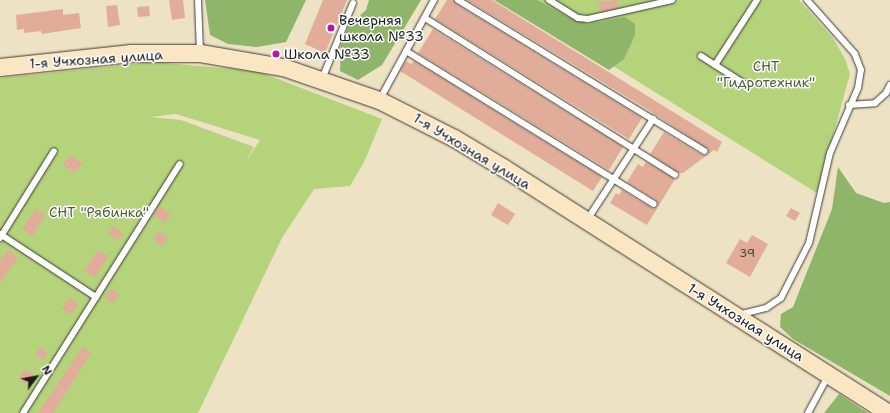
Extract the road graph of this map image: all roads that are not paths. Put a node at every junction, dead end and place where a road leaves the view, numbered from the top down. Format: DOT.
graph roads {
  1 [pos="198,0"];
  2 [pos="434,0"];
  3 [pos="458,0"];
  4 [pos="549,0"];
  5 [pos="672,0"];
  6 [pos="757,0"];
  7 [pos="807,0"];
  8 [pos="813,0"];
  9 [pos="661,2"];
  10 [pos="353,3"];
  11 [pos="818,12"];
  12 [pos="424,18"];
  13 [pos="406,51"];
  14 [pos="200,53"];
  15 [pos="701,56"];
  16 [pos="715,65"];
  17 [pos="0,66"];
  18 [pos="322,79"];
  19 [pos="745,84"];
  20 [pos="890,85"];
  21 [pos="379,100"];
  22 [pos="849,105"];
  23 [pos="653,119"];
  24 [pos="634,149"];
  25 [pos="54,151"];
  26 [pos="704,151"];
  27 [pos="180,164"];
  28 [pos="675,175"];
  29 [pos="615,180"];
  30 [pos="654,204"];
  31 [pos="586,222"];
  32 [pos="1,235"];
  33 [pos="96,297"];
  34 [pos="735,315"];
  35 [pos="829,374"];
  36 [pos="23,413"];
  37 [pos="808,413"];
  38 [pos="888,413"];
  1 -- 14 [label="lane"];
  2 -- 12 [label="lane"];
  3 -- 23 [label="lane"];
  4 -- 9 [label="lane"];
  5 -- 9 [label="lane"];
  6 -- 16 [label="lane"];
  7 -- 11 [label="lane"];
  8 -- 11 [label="lane"];
  10 -- 18 [label="lane"];
  11 -- 22 [label="lane"];
  12 -- 13 [label="lane"];
  12 -- 24 [label="lane"];
  13 -- 21 [label="lane"];
  13 -- 29 [label="lane"];
  14 -- 17 [label="street, 1-я Учхозная улица"];
  14 -- 18 [label="street, 1-я Учхозная улица"];
  15 -- 16 [label="lane"];
  16 -- 19 [label="lane"];
  18 -- 21 [label="street, 1-я Учхозная улица"];
  20 -- 22 [label="lane"];
  21 -- 31 [label="street, 1-я Учхозная улица"];
  22 -- 34 [label="lane"];
  23 -- 24 [label="lane"];
  23 -- 26 [label="lane"];
  24 -- 28 [label="lane"];
  24 -- 29 [label="lane"];
  25 -- 32 [label="lane"];
  27 -- 33 [label="lane"];
  29 -- 30 [label="lane"];
  29 -- 31 [label="lane"];
  31 -- 34 [label="street, 1-я Учхозная улица"];
  32 -- 33 [label="lane"];
  33 -- 36 [label="lane"];
  34 -- 35 [label="street, 1-я Учхозная улица"];
  35 -- 37 [label="lane"];
  35 -- 38 [label="street, 1-я Учхозная улица"];
}
